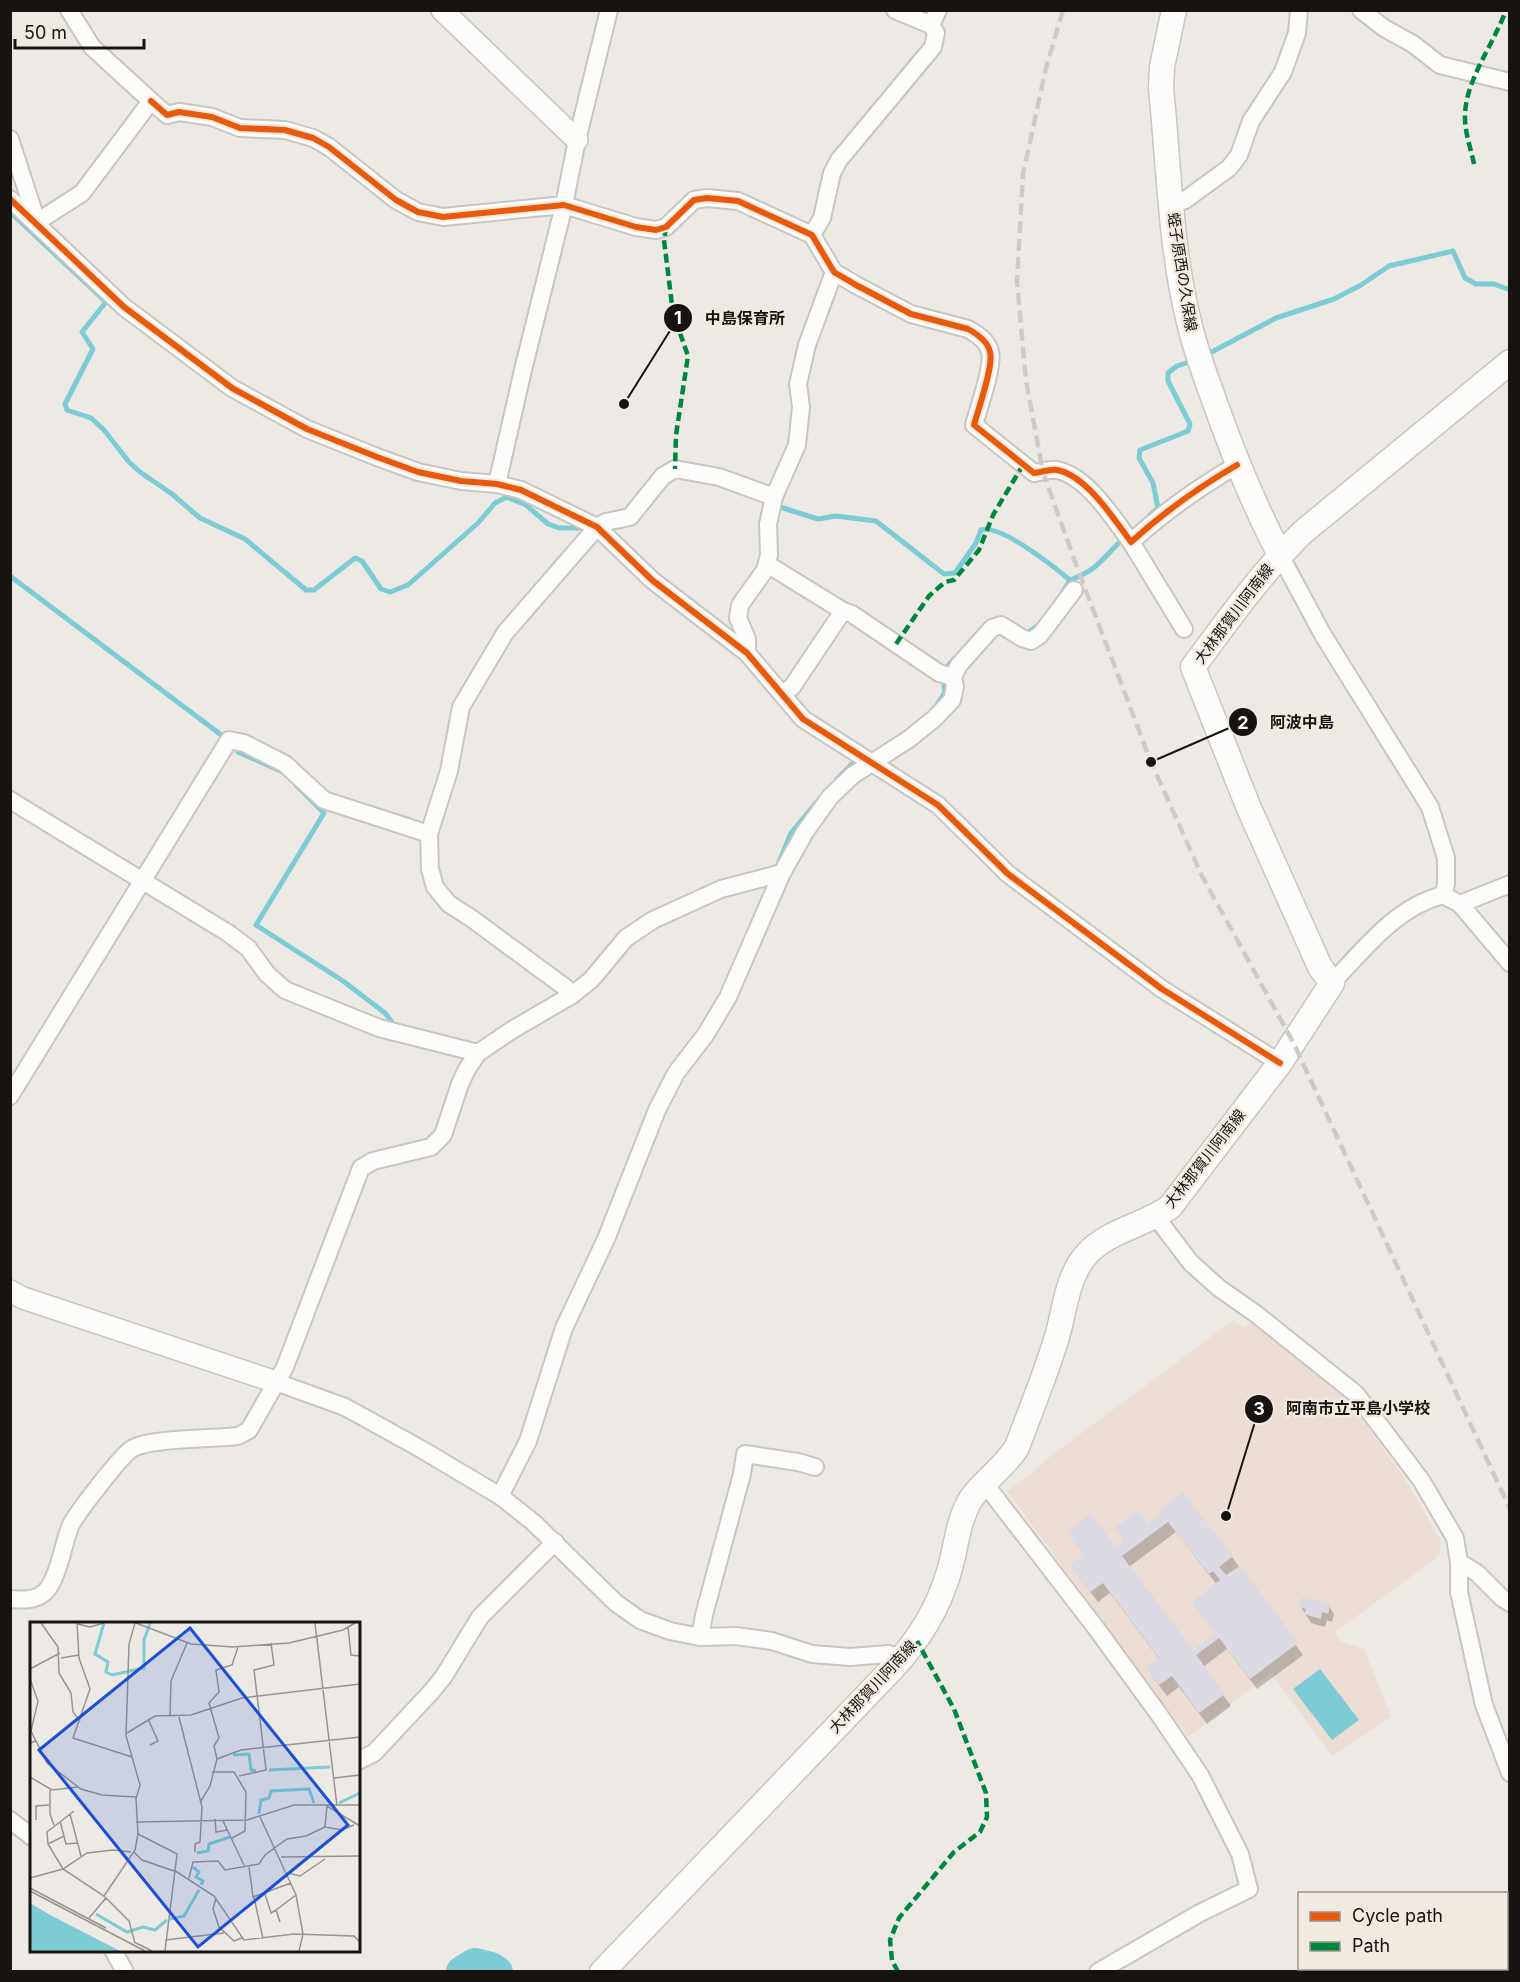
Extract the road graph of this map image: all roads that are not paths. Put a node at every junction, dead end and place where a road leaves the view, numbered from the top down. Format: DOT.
graph roads {
  1 [pos="69,10"];
  2 [pos="442,10"];
  3 [pos="609,10"];
  4 [pos="896,10"];
  5 [pos="1174,10"];
  6 [pos="1299,10"];
  7 [pos="1361,10"];
  8 [pos="934,18"];
  9 [pos="1509,82"];
  10 [pos="152,101"];
  11 [pos="10,139"];
  12 [pos="577,140"];
  13 [pos="10,199"];
  14 [pos="564,205"];
  15 [pos="1171,205"];
  16 [pos="37,222"];
  17 [pos="812,235"];
  18 [pos="834,272"];
  19 [pos="1509,362"];
  20 [pos="1237,465"];
  21 [pos="497,484"];
  22 [pos="774,497"];
  23 [pos="597,527"];
  24 [pos="1128,538"];
  25 [pos="1280,555"];
  26 [pos="767,564"];
  27 [pos="1074,590"];
  28 [pos="843,611"];
  29 [pos="1184,629"];
  30 [pos="747,653"];
  31 [pos="947,675"];
  32 [pos="782,694"];
  33 [pos="870,762"];
  34 [pos="10,800"];
  35 [pos="429,834"];
  36 [pos="782,873"];
  37 [pos="143,883"];
  38 [pos="1509,884"];
  39 [pos="1443,895"];
  40 [pos="1460,904"];
  41 [pos="1509,963"];
  42 [pos="1332,982"];
  43 [pos="569,992"];
  44 [pos="478,1053"];
  45 [pos="1280,1064"];
  46 [pos="10,1096"];
  47 [pos="1156,1217"];
  48 [pos="10,1291"];
  49 [pos="276,1382"];
  50 [pos="816,1467"];
  51 [pos="985,1484"];
  52 [pos="500,1496"];
  53 [pos="555,1542"];
  54 [pos="1459,1562"];
  55 [pos="10,1599"];
  56 [pos="1509,1603"];
  57 [pos="700,1637"];
  58 [pos="903,1658"];
  59 [pos="360,1760"];
  60 [pos="1509,1773"];
  61 [pos="10,1820"];
  62 [pos="30,1835"];
  63 [pos="114,1952"];
  64 [pos="1122,1965"];
  65 [pos="125,1971"];
  66 [pos="602,1971"];
  67 [pos="1098,1971"];
  1 -- 10 [label="street"];
  2 -- 12 [label="street"];
  3 -- 12 [label="street"];
  4 -- 8 [label="street"];
  5 -- 15 [label="main road, 蛭子原西の久保線"];
  6 -- 15 [label="street"];
  7 -- 9 [label="street"];
  8 -- 17 [label="street"];
  10 -- 14 [label="street"];
  10 -- 16 [label="street"];
  11 -- 16 [label="street"];
  12 -- 14 [label="street"];
  13 -- 16 [label="street"];
  14 -- 17 [label="street"];
  14 -- 21 [label="street"];
  15 -- 20 [label="main road, 蛭子原西の久保線"];
  16 -- 21 [label="street"];
  17 -- 18 [label="street"];
  18 -- 22 [label="street"];
  18 -- 24 [label="street"];
  19 -- 25 [label="main road, 大林那賀川阿南線"];
  20 -- 24 [label="street"];
  20 -- 25 [label="main road, 蛭子原西の久保線"];
  21 -- 23 [label="street"];
  22 -- 23 [label="street"];
  22 -- 26 [label="street"];
  23 -- 30 [label="street"];
  23 -- 35 [label="street"];
  24 -- 29 [label="street"];
  25 -- 39 [label="street"];
  25 -- 42 [label="main road, 大林那賀川阿南線"];
  26 -- 28 [label="street"];
  26 -- 30 [label="street"];
  27 -- 31 [label="street"];
  28 -- 31 [label="street"];
  28 -- 32 [label="street"];
  30 -- 32 [label="street"];
  31 -- 33 [label="street"];
  32 -- 33 [label="street"];
  33 -- 36 [label="street"];
  33 -- 45 [label="street"];
  34 -- 37 [label="street"];
  35 -- 37 [label="street"];
  35 -- 43 [label="street"];
  36 -- 43 [label="street"];
  36 -- 52 [label="street"];
  37 -- 44 [label="street"];
  37 -- 46 [label="street"];
  38 -- 40 [label="street"];
  39 -- 40 [label="street"];
  39 -- 42 [label="street"];
  40 -- 41 [label="street"];
  42 -- 45 [label="main road, 大林那賀川阿南線"];
  43 -- 44 [label="street"];
  44 -- 49 [label="street"];
  45 -- 47 [label="main road, 大林那賀川阿南線"];
  47 -- 51 [label="main road, 大林那賀川阿南線"];
  47 -- 54 [label="street"];
  48 -- 49 [label="street"];
  49 -- 52 [label="street"];
  49 -- 55 [label="street"];
  50 -- 57 [label="street"];
  51 -- 58 [label="main road, 大林那賀川阿南線"];
  51 -- 64 [label="street"];
  52 -- 53 [label="street"];
  53 -- 57 [label="street"];
  53 -- 59 [label="street"];
  54 -- 56 [label="street"];
  54 -- 60 [label="street"];
  57 -- 58 [label="street"];
  58 -- 66 [label="main road, 大林那賀川阿南線"];
  61 -- 62 [label="street"];
  63 -- 65 [label="street"];
  64 -- 67 [label="street"];
}
